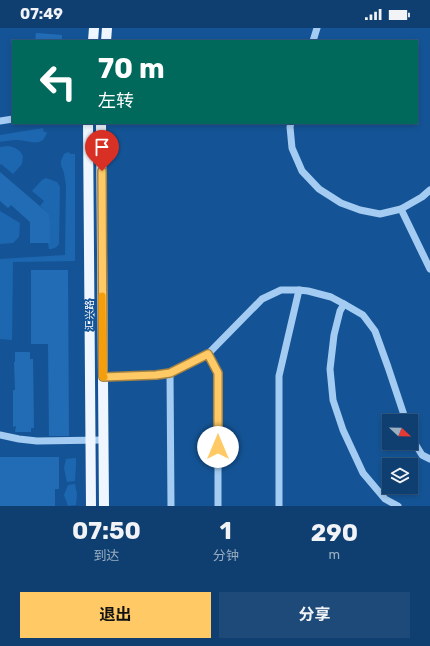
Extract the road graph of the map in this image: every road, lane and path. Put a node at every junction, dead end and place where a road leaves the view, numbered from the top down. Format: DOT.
graph roads {
  1 [pos="94,28"];
  2 [pos="107,28"];
  3 [pos="316,28"];
  4 [pos="93,40"];
  5 [pos="106,40"];
  6 [pos="313,40"];
  7 [pos="12,119"];
  8 [pos="0,121"];
  9 [pos="88,124"];
  10 [pos="101,124"];
  11 [pos="291,124"];
  12 [pos="430,190"];
  13 [pos="401,209"];
  14 [pos="430,269"];
  15 [pos="299,290"];
  16 [pos="344,304"];
  17 [pos="208,354"];
  18 [pos="170,373"];
  19 [pos="103,377"];
  20 [pos="404,414"];
  21 [pos="0,435"];
  22 [pos="103,440"];
  23 [pos="90,441"];
  24 [pos="418,448"];
  25 [pos="430,459"];
  26 [pos="91,506"];
  27 [pos="104,506"];
  28 [pos="171,506"];
  29 [pos="218,506"];
  30 [pos="279,506"];
  31 [pos="398,506"];
  1 -- 4 [label="main road"];
  2 -- 5 [label="main road"];
  3 -- 6 [label="street"];
  7 -- 8 [label="street"];
  9 -- 23 [label="main road"];
  10 -- 19 [label="main road, 汇兴路"];
  11 -- 13 [label="street"];
  12 -- 13 [label="street"];
  13 -- 14 [label="street"];
  15 -- 16 [label="street"];
  15 -- 17 [label="street"];
  15 -- 30 [label="street"];
  16 -- 20 [label="street"];
  16 -- 31 [label="street"];
  17 -- 18 [label="street"];
  17 -- 29 [label="street"];
  18 -- 19 [label="street"];
  18 -- 28 [label="street"];
  19 -- 22 [label="main road, 汇兴路"];
  21 -- 23 [label="street"];
  22 -- 23 [label="street"];
  22 -- 27 [label="main road, 汇兴路"];
  23 -- 26 [label="main road"];
  24 -- 25 [label="street"];
}
